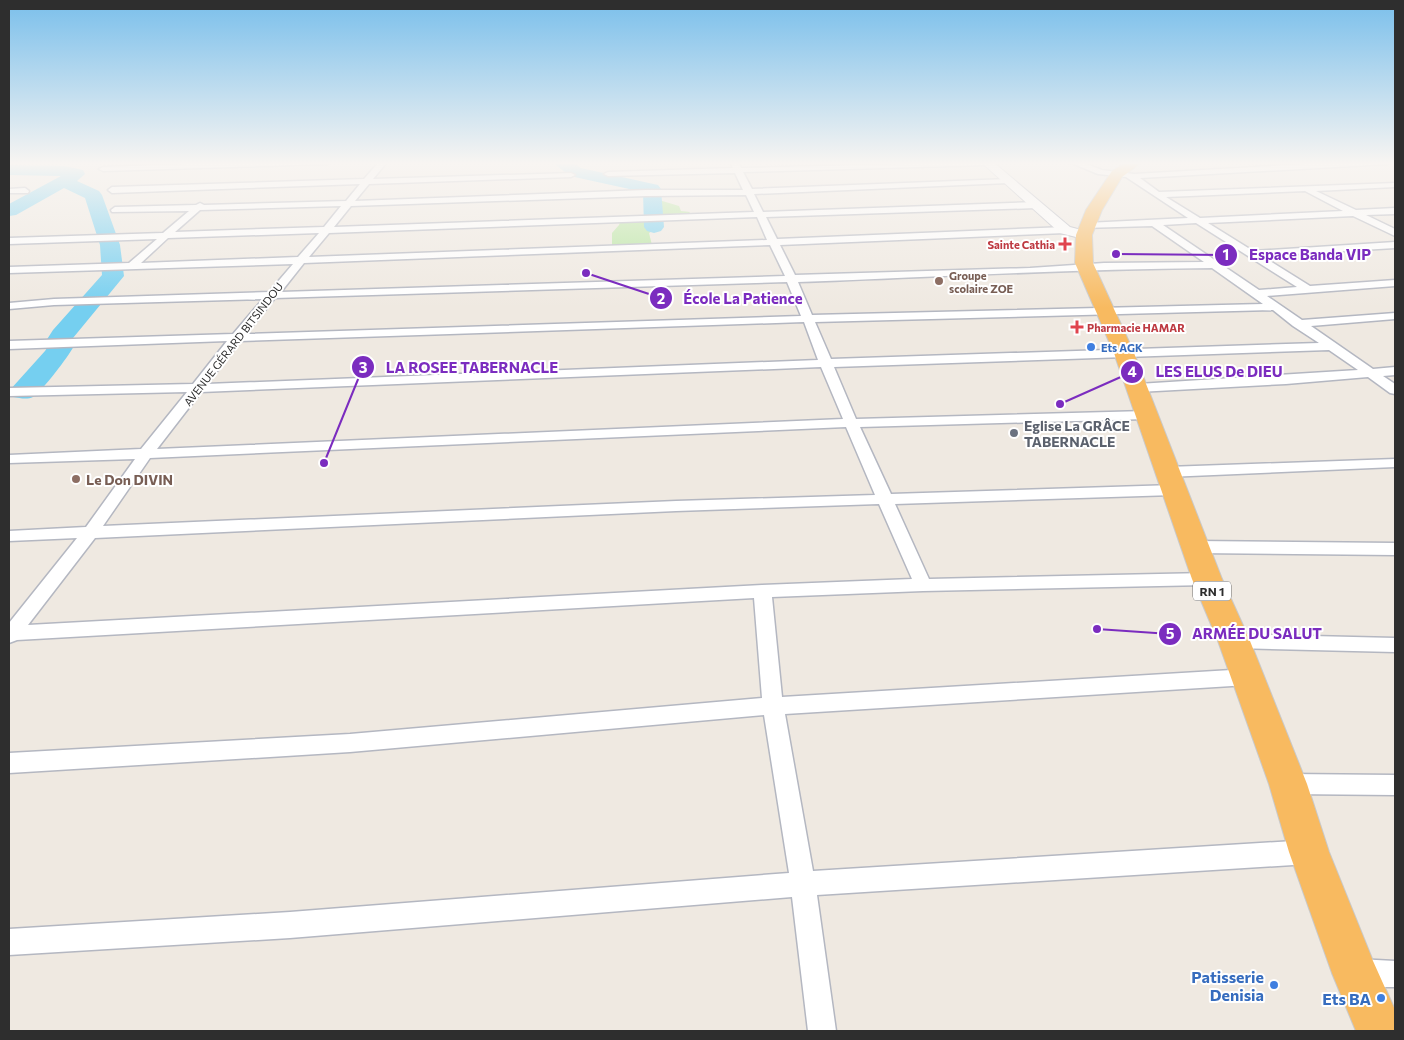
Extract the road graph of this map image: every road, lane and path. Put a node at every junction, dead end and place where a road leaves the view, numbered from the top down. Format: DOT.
graph roads {
  1 [pos="195,211"];
  2 [pos="343,211"];
  3 [pos="758,211"];
  4 [pos="883,211"];
  5 [pos="1045,211"];
  6 [pos="1094,211"];
  7 [pos="1183,211"];
  8 [pos="1349,211"];
  9 [pos="1395,211"];
  10 [pos="1356,214"];
  11 [pos="760,215"];
  12 [pos="1201,221"];
  13 [pos="1154,223"];
  14 [pos="327,229"];
  15 [pos="1078,230"];
  16 [pos="1395,233"];
  17 [pos="166,234"];
  18 [pos="9,240"];
  19 [pos="774,243"];
  20 [pos="1395,245"];
  21 [pos="1253,254"];
  22 [pos="302,259"];
  23 [pos="133,264"];
  24 [pos="1214,265"];
  25 [pos="1086,268"];
  26 [pos="9,270"];
  27 [pos="791,278"];
  28 [pos="1395,283"];
  29 [pos="1308,289"];
  30 [pos="1255,294"];
  31 [pos="270,297"];
  32 [pos="9,306"];
  33 [pos="1273,306"];
  34 [pos="1107,310"];
  35 [pos="1395,316"];
  36 [pos="809,319"];
  37 [pos="1297,324"];
  38 [pos="237,337"];
  39 [pos="9,345"];
  40 [pos="1329,346"];
  41 [pos="1124,354"];
  42 [pos="827,363"];
  43 [pos="1395,371"];
  44 [pos="1370,373"];
  45 [pos="198,388"];
  46 [pos="1395,390"];
  47 [pos="9,392"];
  48 [pos="1142,401"];
  49 [pos="852,423"];
  50 [pos="147,452"];
  51 [pos="9,459"];
  52 [pos="1395,463"];
  53 [pos="1170,481"];
  54 [pos="887,500"];
  55 [pos="90,533"];
  56 [pos="9,536"];
  57 [pos="1196,548"];
  58 [pos="1395,549"];
  59 [pos="1207,579"];
  60 [pos="923,585"];
  61 [pos="762,591"];
  62 [pos="10,634"];
  63 [pos="1234,641"];
  64 [pos="1395,645"];
  65 [pos="1248,677"];
  66 [pos="773,706"];
  67 [pos="9,763"];
  68 [pos="1288,784"];
  69 [pos="1395,786"];
  70 [pos="1310,852"];
  71 [pos="803,884"];
  72 [pos="9,942"];
  73 [pos="1355,973"];
  74 [pos="1395,974"];
  75 [pos="822,1031"];
  76 [pos="1380,1031"];
  1 -- 17 [label="street"];
  2 -- 14 [label="street, AVENUE GÉRARD BITSINDOU"];
  3 -- 11 [label="street"];
  4 -- 11 [label="street"];
  5 -- 15 [label="main road"];
  6 -- 15 [label="highway"];
  7 -- 12 [label="street"];
  8 -- 10 [label="street"];
  9 -- 10 [label="street"];
  10 -- 12 [label="street"];
  10 -- 16 [label="street"];
  11 -- 14 [label="street"];
  11 -- 19 [label="street"];
  12 -- 13 [label="street"];
  12 -- 21 [label="street"];
  13 -- 15 [label="street"];
  13 -- 24 [label="street"];
  14 -- 17 [label="street"];
  14 -- 22 [label="street, AVENUE GÉRARD BITSINDOU"];
  15 -- 19 [label="street"];
  15 -- 25 [label="highway, RN 1"];
  17 -- 18 [label="street"];
  17 -- 23 [label="street"];
  19 -- 22 [label="street"];
  19 -- 27 [label="street"];
  20 -- 21 [label="street"];
  21 -- 29 [label="street"];
  22 -- 23 [label="street"];
  22 -- 31 [label="street, AVENUE GÉRARD BITSINDOU"];
  23 -- 26 [label="street"];
  24 -- 25 [label="street"];
  24 -- 30 [label="street"];
  25 -- 27 [label="street"];
  25 -- 34 [label="highway, RN 1"];
  27 -- 31 [label="street"];
  27 -- 36 [label="street"];
  28 -- 29 [label="street"];
  29 -- 30 [label="street"];
  30 -- 33 [label="street"];
  31 -- 32 [label="street"];
  31 -- 38 [label="street, AVENUE GÉRARD BITSINDOU"];
  33 -- 34 [label="street"];
  33 -- 37 [label="street"];
  34 -- 36 [label="street"];
  34 -- 41 [label="highway, RN 1"];
  35 -- 37 [label="street"];
  36 -- 38 [label="street"];
  36 -- 42 [label="street"];
  37 -- 40 [label="street"];
  38 -- 39 [label="street"];
  38 -- 45 [label="street, AVENUE GÉRARD BITSINDOU"];
  40 -- 41 [label="street"];
  40 -- 44 [label="street"];
  41 -- 42 [label="street"];
  41 -- 48 [label="highway, RN 1"];
  42 -- 45 [label="street"];
  42 -- 49 [label="street"];
  43 -- 44 [label="street"];
  44 -- 46 [label="street"];
  44 -- 48 [label="street"];
  45 -- 47 [label="street"];
  45 -- 50 [label="street, AVENUE GÉRARD BITSINDOU"];
  48 -- 49 [label="street"];
  48 -- 53 [label="highway, RN 1"];
  49 -- 50 [label="street"];
  49 -- 54 [label="street"];
  50 -- 51 [label="street"];
  50 -- 55 [label="street, AVENUE GÉRARD BITSINDOU"];
  52 -- 53 [label="street"];
  53 -- 54 [label="street"];
  53 -- 57 [label="highway, RN 1"];
  54 -- 55 [label="street"];
  54 -- 60 [label="street"];
  55 -- 56 [label="street"];
  55 -- 62 [label="street, AVENUE GÉRARD BITSINDOU"];
  57 -- 58 [label="street"];
  57 -- 59 [label="highway, RN 1"];
  59 -- 60 [label="street"];
  59 -- 63 [label="highway, RN 1"];
  60 -- 61 [label="street"];
  61 -- 62 [label="street"];
  61 -- 66 [label="street"];
  63 -- 64 [label="street"];
  63 -- 65 [label="highway, RN 1"];
  65 -- 66 [label="street"];
  65 -- 68 [label="highway, RN 1"];
  66 -- 67 [label="street"];
  66 -- 71 [label="street"];
  68 -- 69 [label="street"];
  68 -- 70 [label="highway, RN 1"];
  70 -- 71 [label="street"];
  70 -- 73 [label="highway, RN 1"];
  71 -- 72 [label="street"];
  71 -- 75 [label="street"];
  73 -- 74 [label="street"];
  73 -- 76 [label="highway, RN 1"];
}
